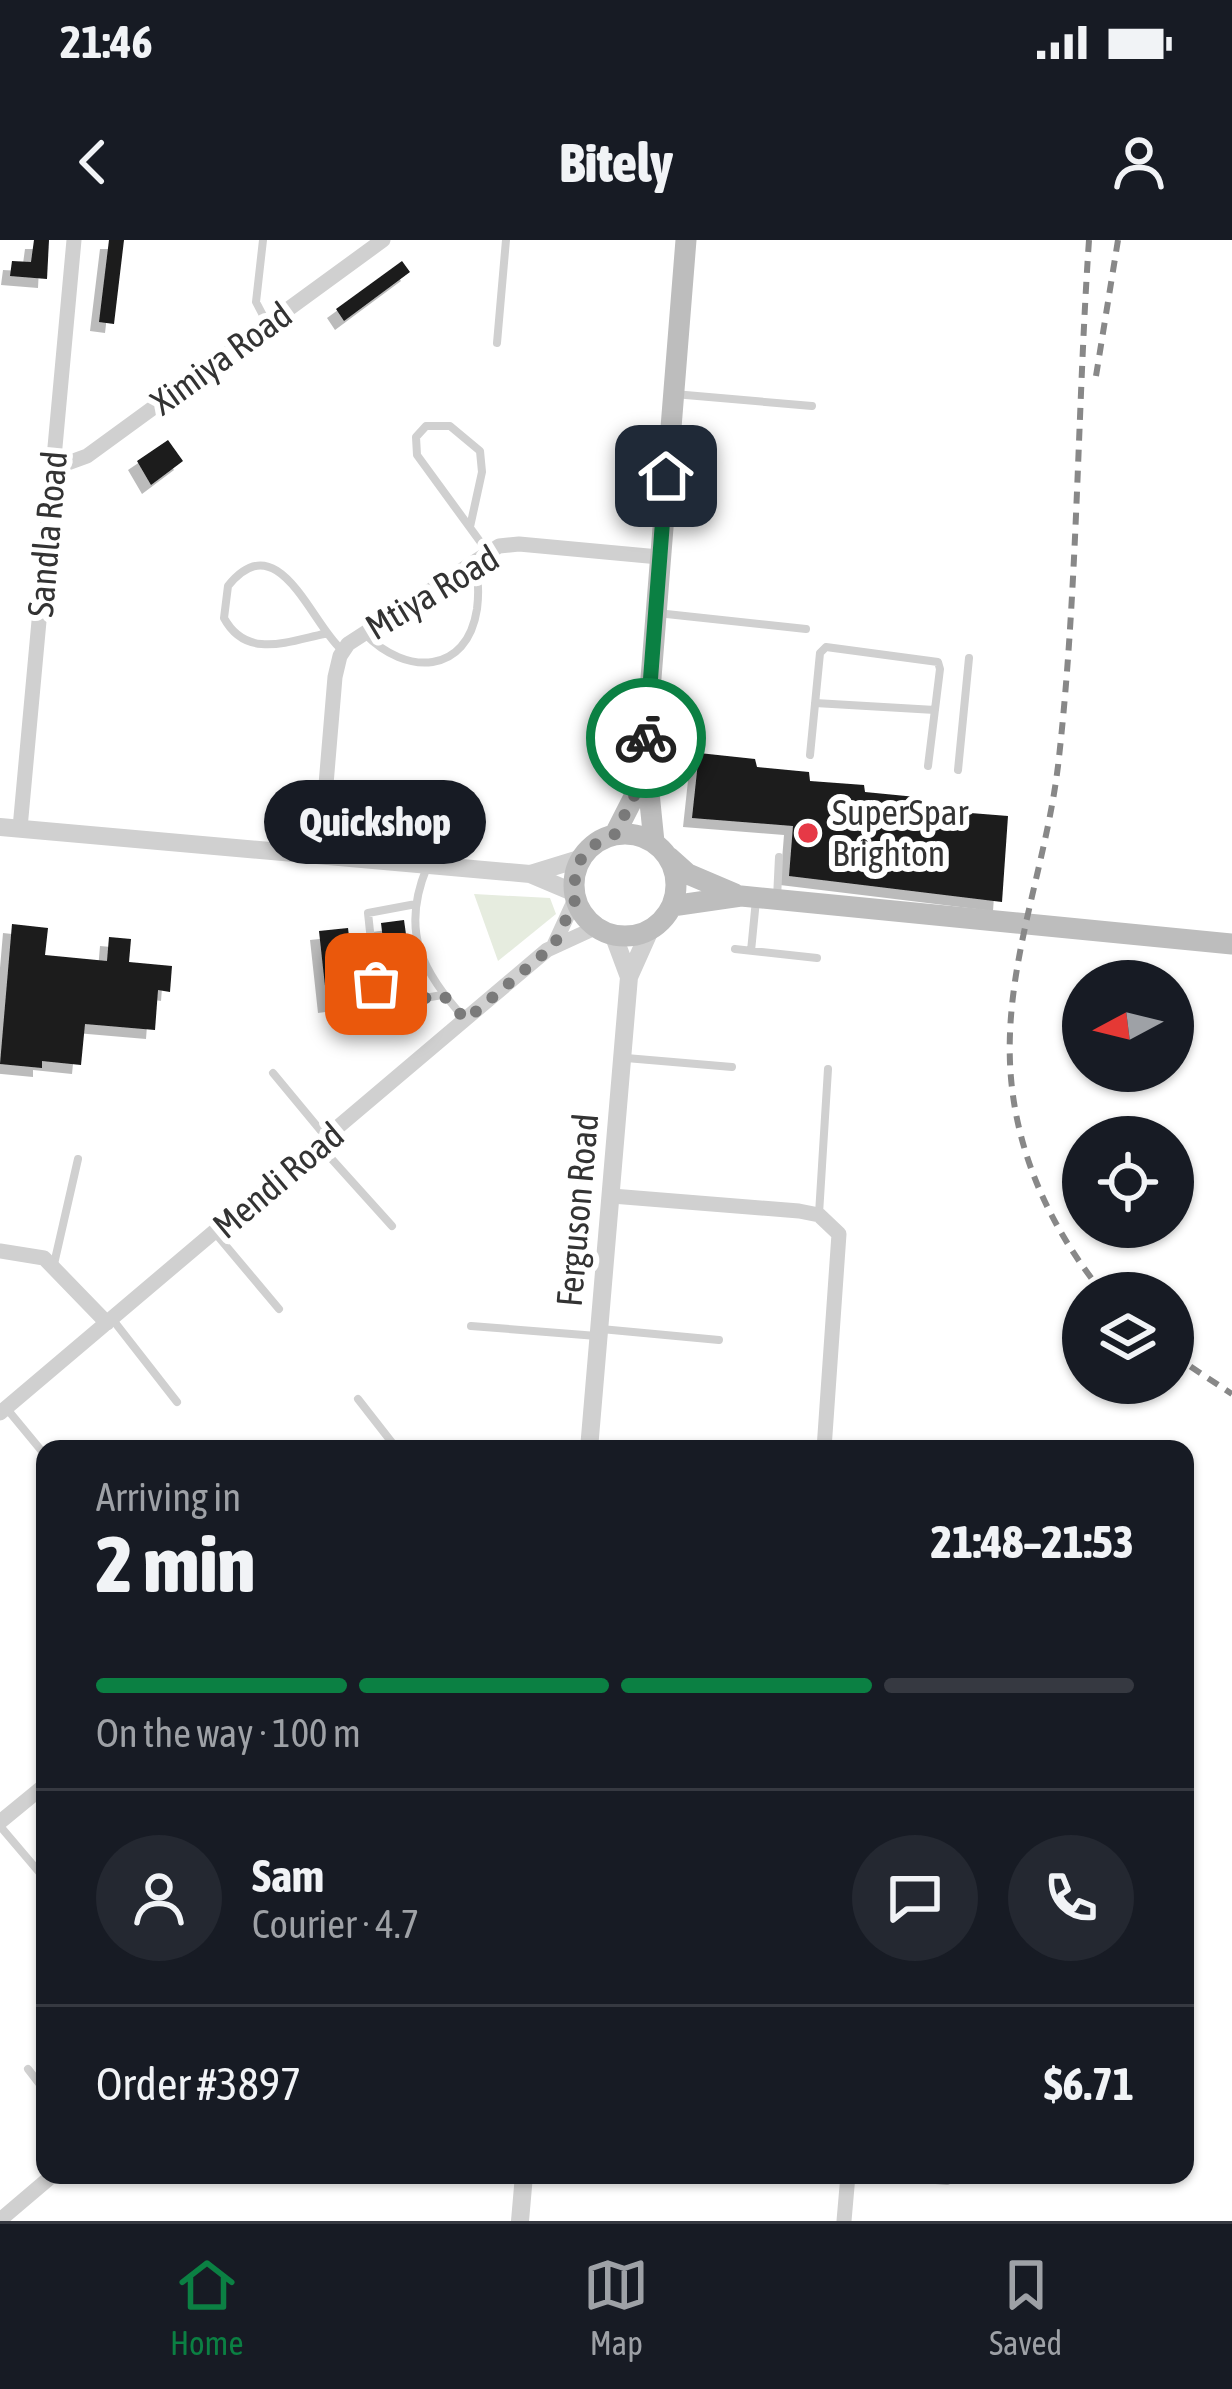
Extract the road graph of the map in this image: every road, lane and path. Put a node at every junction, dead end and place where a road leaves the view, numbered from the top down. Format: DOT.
graph roads {
  1 [pos="74,240"];
  2 [pos="263,240"];
  3 [pos="506,240"];
  4 [pos="686,240"];
  5 [pos="374,242"];
  6 [pos="268,324"];
  7 [pos="497,343"];
  8 [pos="673,393"];
  9 [pos="812,406"];
  10 [pos="54,468"];
  11 [pos="470,527"];
  12 [pos="488,552"];
  13 [pos="659,557"];
  14 [pos="472,562"];
  15 [pos="655,613"];
  16 [pos="806,629"];
  17 [pos="364,633"];
  18 [pos="324,634"];
  19 [pos="342,650"];
  20 [pos="968,658"];
  21 [pos="815,703"];
  22 [pos="935,710"];
  23 [pos="646,735"];
  24 [pos="697,741"];
  25 [pos="810,755"];
  26 [pos="928,766"];
  27 [pos="958,770"];
  28 [pos="644,776"];
  29 [pos="10,827"];
  30 [pos="615,834"];
  31 [pos="660,849"];
  32 [pos="320,856"];
  33 [pos="779,857"];
  34 [pos="582,858"];
  35 [pos="427,867"];
  36 [pos="530,874"];
  37 [pos="575,896"];
  38 [pos="758,898"];
  39 [pos="416,904"];
  40 [pos="672,906"];
  41 [pos="650,930"];
  42 [pos="605,931"];
  43 [pos="1232,944"];
  44 [pos="554,945"];
  45 [pos="735,949"];
  46 [pos="372,950"];
  47 [pos="752,951"];
  48 [pos="817,958"];
  49 [pos="629,977"];
  50 [pos="376,984"];
  51 [pos="443,995"];
  52 [pos="466,1020"];
  53 [pos="622,1058"];
  54 [pos="732,1067"];
  55 [pos="828,1070"];
  56 [pos="273,1073"];
  57 [pos="323,1142"];
  58 [pos="78,1159"];
  59 [pos="612,1196"];
  60 [pos="819,1215"];
  61 [pos="392,1226"];
  62 [pos="214,1233"];
  63 [pos="0,1251"];
  64 [pos="53,1264"];
  65 [pos="279,1309"];
  66 [pos="110,1321"];
  67 [pos="471,1326"];
  68 [pos="599,1333"];
  69 [pos="719,1340"];
  70 [pos="358,1400"];
  71 [pos="177,1402"];
  72 [pos="3,1410"];
  73 [pos="390,1440"];
  74 [pos="590,1440"];
  75 [pos="825,1440"];
  76 [pos="36,1445"];
  77 [pos="36,1793"];
  78 [pos="0,1824"];
  79 [pos="36,1868"];
  80 [pos="28,2069"];
  81 [pos="36,2079"];
  82 [pos="42,2184"];
  83 [pos="523,2184"];
  84 [pos="847,2184"];
  85 [pos="0,2219"];
  86 [pos="520,2221"];
  87 [pos="844,2221"];
  1 -- 10 [label="street, Sandla Road"];
  2 -- 6 [label="lane"];
  3 -- 7 [label="lane"];
  4 -- 8 [label="main road"];
  5 -- 6 [label="street, Ximiya Road"];
  6 -- 10 [label="street, Ximiya Road"];
  8 -- 9 [label="lane"];
  8 -- 13 [label="main road"];
  10 -- 29 [label="street, Sandla Road"];
  11 -- 11 [label="lane"];
  11 -- 12 [label="lane"];
  12 -- 13 [label="street, Mtiya Road"];
  12 -- 14 [label="street, Mtiya Road"];
  13 -- 15 [label="main road"];
  14 -- 17 [label="street, Mtiya Road"];
  14 -- 17 [label="lane"];
  15 -- 16 [label="lane"];
  15 -- 23 [label="main road"];
  17 -- 19 [label="street, Mtiya Road"];
  18 -- 18 [label="lane"];
  18 -- 19 [label="lane"];
  19 -- 32 [label="street, Mtiya Road"];
  20 -- 27 [label="lane"];
  21 -- 22 [label="lane"];
  21 -- 22 [label="lane"];
  21 -- 25 [label="lane"];
  22 -- 26 [label="lane"];
  23 -- 24 [label="lane"];
  23 -- 28 [label="main road"];
  28 -- 30 [label="main road"];
  28 -- 31 [label="main road"];
  29 -- 32 [label="street"];
  30 -- 31 [label="main road"];
  30 -- 34 [label="main road"];
  31 -- 38 [label="main road"];
  31 -- 40 [label="main road"];
  32 -- 35 [label="street"];
  33 -- 38 [label="lane"];
  34 -- 36 [label="street"];
  34 -- 37 [label="main road"];
  35 -- 36 [label="street"];
  35 -- 39 [label="lane"];
  36 -- 37 [label="street"];
  37 -- 42 [label="main road"];
  37 -- 44 [label="street, Mendi Road"];
  38 -- 40 [label="main road"];
  38 -- 43 [label="main road"];
  38 -- 47 [label="lane"];
  39 -- 46 [label="lane"];
  39 -- 51 [label="lane"];
  40 -- 41 [label="main road"];
  41 -- 42 [label="main road"];
  41 -- 49 [label="street, Ferguson Road"];
  42 -- 44 [label="street, Mendi Road"];
  42 -- 49 [label="street, Ferguson Road"];
  44 -- 52 [label="street, Mendi Road"];
  45 -- 47 [label="lane"];
  47 -- 48 [label="lane"];
  49 -- 53 [label="street, Ferguson Road"];
  50 -- 51 [label="lane"];
  51 -- 52 [label="lane"];
  52 -- 57 [label="street, Mendi Road"];
  53 -- 54 [label="lane"];
  53 -- 59 [label="street, Ferguson Road"];
  55 -- 60 [label="lane"];
  56 -- 57 [label="lane"];
  57 -- 61 [label="lane"];
  57 -- 62 [label="street, Mendi Road"];
  58 -- 64 [label="lane"];
  59 -- 60 [label="street"];
  59 -- 68 [label="street, Ferguson Road"];
  60 -- 75 [label="street"];
  62 -- 65 [label="lane"];
  62 -- 66 [label="street, Mendi Road"];
  63 -- 64 [label="street"];
  64 -- 66 [label="street"];
  66 -- 71 [label="lane"];
  66 -- 72 [label="street, Mendi Road"];
  67 -- 68 [label="lane"];
  68 -- 69 [label="lane"];
  68 -- 74 [label="street, Ferguson Road"];
  70 -- 73 [label="lane"];
  72 -- 76 [label="lane"];
  77 -- 78 [label="street"];
  78 -- 79 [label="lane"];
  80 -- 81 [label="lane"];
  82 -- 85 [label="street"];
  83 -- 86 [label="street"];
  84 -- 87 [label="street"];
}
